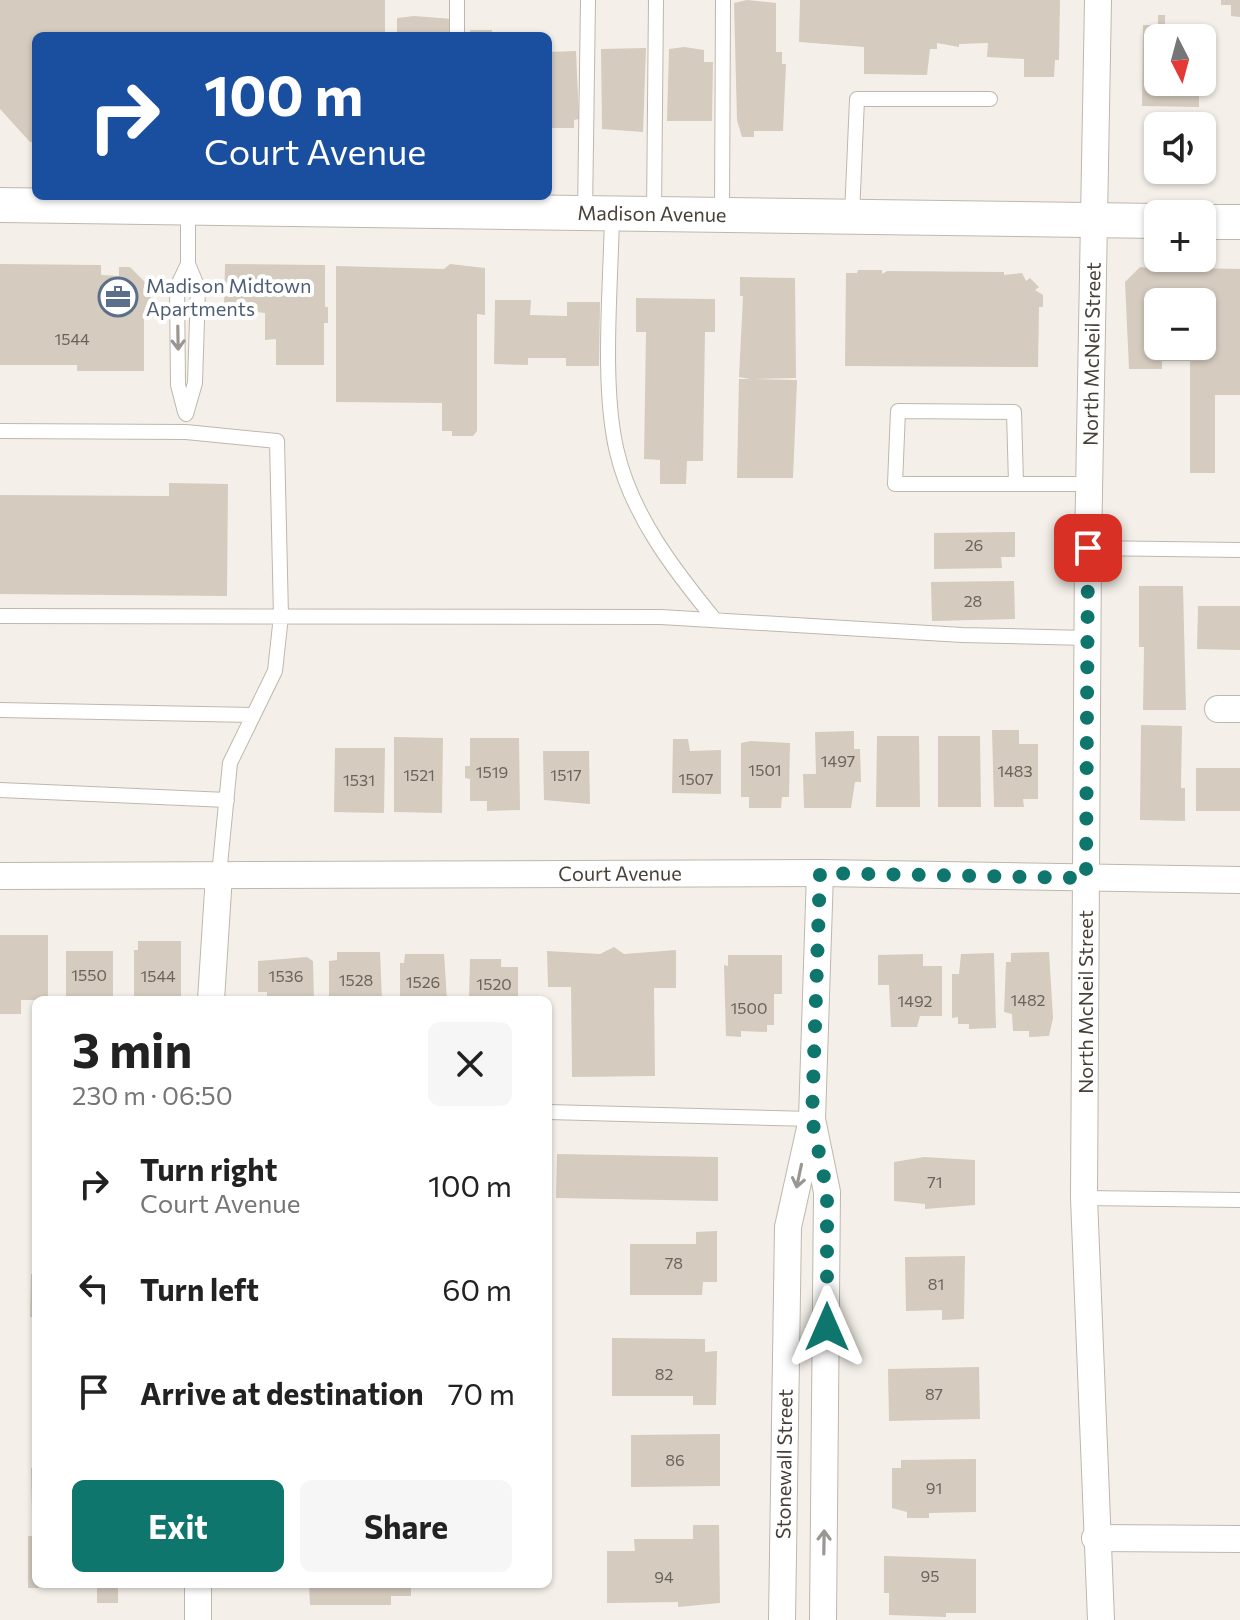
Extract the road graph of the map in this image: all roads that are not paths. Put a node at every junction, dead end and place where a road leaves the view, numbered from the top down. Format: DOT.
graph roads {
  1 [pos="457,0"];
  2 [pos="588,0"];
  3 [pos="656,0"];
  4 [pos="723,0"];
  5 [pos="1098,0"];
  6 [pos="457,32"];
  7 [pos="990,99"];
  8 [pos="456,204"];
  9 [pos="0,205"];
  10 [pos="188,208"];
  11 [pos="598,213"];
  12 [pos="654,214"];
  13 [pos="722,215"];
  14 [pos="851,216"];
  15 [pos="1095,220"];
  16 [pos="1144,221"];
  17 [pos="1216,222"];
  18 [pos="1240,222"];
  19 [pos="0,431"];
  20 [pos="186,432"];
  21 [pos="1016,483"];
  22 [pos="1089,484"];
  23 [pos="1088,548"];
  24 [pos="1240,550"];
  25 [pos="0,616"];
  26 [pos="281,616"];
  27 [pos="715,620"];
  28 [pos="1087,638"];
  29 [pos="0,710"];
  30 [pos="253,715"];
  31 [pos="0,790"];
  32 [pos="227,800"];
  33 [pos="820,873"];
  34 [pos="219,875"];
  35 [pos="0,876"];
  36 [pos="1086,878"];
  37 [pos="1240,880"];
  38 [pos="211,996"];
  39 [pos="552,1112"];
  40 [pos="812,1119"];
  41 [pos="1084,1198"];
  42 [pos="1240,1200"];
  43 [pos="1095,1538"];
  44 [pos="1240,1539"];
  45 [pos="198,1588"];
  46 [pos="198,1620"];
  47 [pos="782,1620"];
  48 [pos="823,1620"];
  49 [pos="1101,1620"];
  1 -- 6 [label="lane"];
  2 -- 11 [label="lane"];
  3 -- 12 [label="lane"];
  4 -- 13 [label="lane"];
  5 -- 15 [label="street, North McNeil Street"];
  7 -- 14 [label="lane"];
  8 -- 10 [label="street, Madison Avenue"];
  8 -- 11 [label="street, Madison Avenue"];
  9 -- 10 [label="street, Madison Avenue"];
  10 -- 20 [label="lane"];
  11 -- 12 [label="street, Madison Avenue"];
  11 -- 27 [label="lane"];
  12 -- 13 [label="street, Madison Avenue"];
  13 -- 14 [label="street, Madison Avenue"];
  14 -- 15 [label="street, Madison Avenue"];
  15 -- 16 [label="street, Madison Avenue"];
  15 -- 22 [label="street, North McNeil Street"];
  17 -- 18 [label="street"];
  19 -- 20 [label="lane"];
  20 -- 26 [label="lane"];
  21 -- 21 [label="lane"];
  21 -- 22 [label="lane"];
  22 -- 23 [label="street, North McNeil Street"];
  23 -- 24 [label="lane"];
  23 -- 28 [label="street, North McNeil Street"];
  25 -- 26 [label="lane"];
  26 -- 27 [label="lane"];
  26 -- 30 [label="lane"];
  27 -- 28 [label="lane"];
  28 -- 36 [label="street, North McNeil Street"];
  29 -- 30 [label="lane"];
  30 -- 32 [label="lane"];
  31 -- 32 [label="lane"];
  32 -- 34 [label="lane"];
  33 -- 34 [label="street, Court Avenue"];
  33 -- 36 [label="street, Court Avenue"];
  33 -- 40 [label="street, Stonewall Street"];
  34 -- 35 [label="street, Court Avenue"];
  34 -- 38 [label="street"];
  36 -- 37 [label="street, Court Avenue"];
  36 -- 41 [label="street, North McNeil Street"];
  39 -- 40 [label="lane"];
  40 -- 47 [label="street, Stonewall Street, one-way"];
  48 -- 40 [label="street, Stonewall Street, one-way"];
  41 -- 42 [label="lane"];
  41 -- 43 [label="street, North McNeil Street"];
  43 -- 44 [label="street"];
  43 -- 49 [label="street, North McNeil Street"];
  45 -- 46 [label="street"];
}
